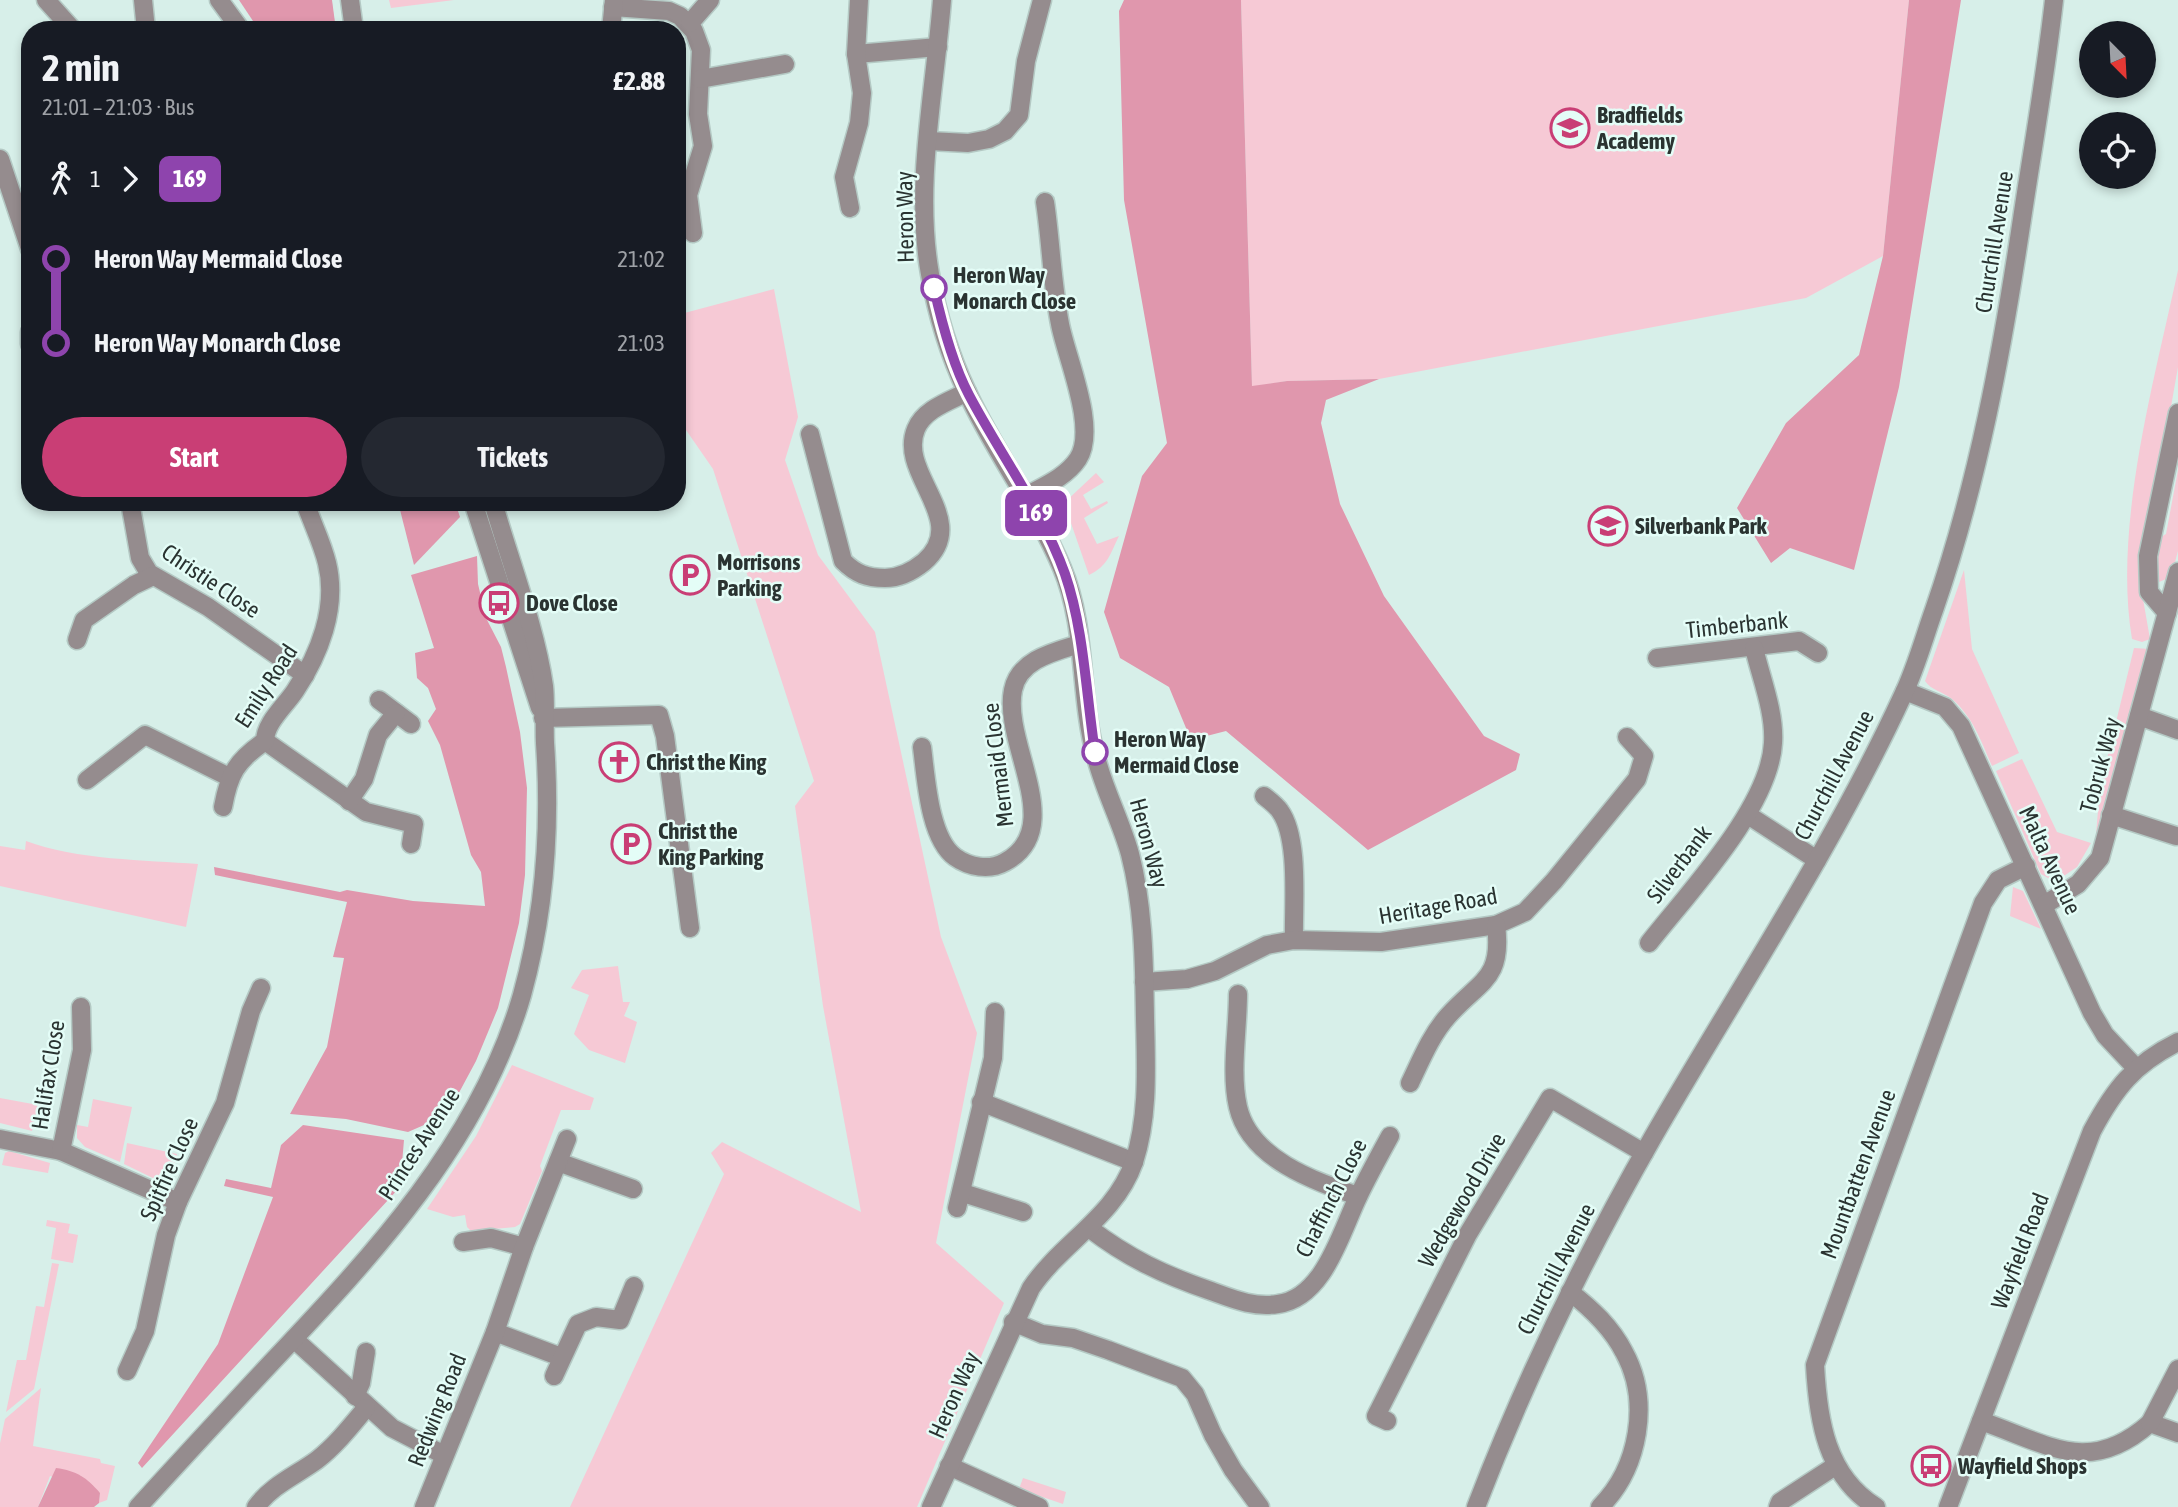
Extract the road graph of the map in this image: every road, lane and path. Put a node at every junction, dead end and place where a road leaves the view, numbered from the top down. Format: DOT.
graph roads {
  1 [pos="46,0"];
  2 [pos="143,0"];
  3 [pos="219,0"];
  4 [pos="350,0"];
  5 [pos="709,0"];
  6 [pos="859,0"];
  7 [pos="942,0"];
  8 [pos="1042,0"];
  9 [pos="2054,0"];
  10 [pos="613,3"];
  11 [pos="65,21"];
  12 [pos="145,21"];
  13 [pos="234,21"];
  14 [pos="353,21"];
  15 [pos="612,21"];
  16 [pos="690,23"];
  17 [pos="938,47"];
  18 [pos="856,54"];
  19 [pos="785,64"];
  20 [pos="700,79"];
  21 [pos="929,141"];
  22 [pos="0,159"];
  23 [pos="1045,202"];
  24 [pos="850,208"];
  25 [pos="21,223"];
  26 [pos="693,233"];
  27 [pos="967,392"];
  28 [pos="2178,413"];
  29 [pos="810,434"];
  30 [pos="1026,496"];
  31 [pos="132,511"];
  32 [pos="308,511"];
  33 [pos="476,511"];
  34 [pos="496,511"];
  35 [pos="2178,572"];
  36 [pos="153,576"];
  37 [pos="2167,613"];
  38 [pos="77,640"];
  39 [pos="1079,644"];
  40 [pos="1754,648"];
  41 [pos="1818,653"];
  42 [pos="1657,658"];
  43 [pos="304,675"];
  44 [pos="1905,691"];
  45 [pos="379,700"];
  46 [pos="2139,716"];
  47 [pos="543,718"];
  48 [pos="2178,730"];
  49 [pos="1627,737"];
  50 [pos="265,741"];
  51 [pos="922,747"];
  52 [pos="229,777"];
  53 [pos="87,780"];
  54 [pos="1264,796"];
  55 [pos="349,801"];
  56 [pos="223,807"];
  57 [pos="1748,814"];
  58 [pos="2112,815"];
  59 [pos="2176,836"];
  60 [pos="411,844"];
  61 [pos="1817,860"];
  62 [pos="2026,866"];
  63 [pos="2044,905"];
  64 [pos="1496,925"];
  65 [pos="690,928"];
  66 [pos="1294,940"];
  67 [pos="1649,943"];
  68 [pos="1144,982"];
  69 [pos="261,989"];
  70 [pos="1238,995"];
  71 [pos="81,1007"];
  72 [pos="995,1012"];
  73 [pos="2178,1042"];
  74 [pos="2136,1068"];
  75 [pos="1410,1083"];
  76 [pos="981,1102"];
  77 [pos="1390,1136"];
  78 [pos="0,1139"];
  79 [pos="566,1139"];
  80 [pos="61,1150"];
  81 [pos="1644,1153"];
  82 [pos="558,1162"];
  83 [pos="1134,1162"];
  84 [pos="632,1189"];
  85 [pos="1358,1196"];
  86 [pos="177,1202"];
  87 [pos="1023,1212"];
  88 [pos="1089,1228"];
  89 [pos="463,1242"];
  90 [pos="524,1247"];
  91 [pos="634,1286"];
  92 [pos="1570,1292"];
  93 [pos="1013,1322"];
  94 [pos="495,1332"];
  95 [pos="294,1339"];
  96 [pos="366,1352"];
  97 [pos="561,1357"];
  98 [pos="2178,1369"];
  99 [pos="127,1371"];
  100 [pos="554,1376"];
  101 [pos="361,1402"];
  102 [pos="1387,1421"];
  103 [pos="1981,1421"];
  104 [pos="2150,1423"];
  105 [pos="2178,1433"];
  106 [pos="444,1455"];
  107 [pos="949,1466"];
  108 [pos="1835,1466"];
  109 [pos="138,1507"];
  110 [pos="256,1507"];
  111 [pos="424,1507"];
  112 [pos="931,1507"];
  113 [pos="1039,1507"];
  114 [pos="1260,1507"];
  115 [pos="1476,1507"];
  116 [pos="1600,1507"];
  117 [pos="1778,1507"];
  118 [pos="1876,1507"];
  119 [pos="1948,1507"];
  1 -- 11 [label="street"];
  2 -- 12 [label="street"];
  3 -- 13 [label="street"];
  4 -- 14 [label="street"];
  5 -- 16 [label="street"];
  6 -- 18 [label="street"];
  7 -- 17 [label="street, Heron Way"];
  8 -- 21 [label="street"];
  9 -- 44 [label="street, Churchill Avenue"];
  10 -- 15 [label="street"];
  10 -- 16 [label="street"];
  16 -- 20 [label="street"];
  17 -- 18 [label="street"];
  17 -- 21 [label="street, Heron Way"];
  18 -- 24 [label="street"];
  19 -- 20 [label="street"];
  20 -- 26 [label="street"];
  21 -- 27 [label="street, Heron Way"];
  22 -- 25 [label="street"];
  23 -- 30 [label="street"];
  27 -- 29 [label="street"];
  27 -- 30 [label="street, Heron Way"];
  28 -- 37 [label="street"];
  30 -- 39 [label="street, Heron Way"];
  31 -- 36 [label="street, Christie Close"];
  32 -- 43 [label="street, Emily Road"];
  33 -- 47 [label="street, Princes Avenue"];
  34 -- 47 [label="street, Princes Avenue"];
  35 -- 37 [label="street, Tobruk Way"];
  36 -- 38 [label="street"];
  36 -- 43 [label="street, Christie Close"];
  37 -- 46 [label="street, Tobruk Way"];
  39 -- 51 [label="street, Mermaid Close"];
  39 -- 68 [label="street, Heron Way"];
  40 -- 41 [label="street, Timberbank"];
  40 -- 42 [label="street, Timberbank"];
  40 -- 57 [label="street, Silverbank"];
  43 -- 50 [label="street, Emily Road"];
  44 -- 61 [label="street, Churchill Avenue"];
  44 -- 62 [label="street, Malta Avenue"];
  45 -- 55 [label="street"];
  46 -- 48 [label="street"];
  46 -- 58 [label="street, Tobruk Way"];
  47 -- 65 [label="street"];
  47 -- 95 [label="street, Princes Avenue"];
  49 -- 64 [label="street, Heritage Road"];
  50 -- 52 [label="street, Emily Road"];
  50 -- 55 [label="street"];
  52 -- 53 [label="street"];
  52 -- 56 [label="street, Emily Road"];
  54 -- 66 [label="street"];
  55 -- 60 [label="street"];
  57 -- 61 [label="street"];
  57 -- 67 [label="street, Silverbank"];
  58 -- 59 [label="street"];
  58 -- 63 [label="street, Tobruk Way"];
  61 -- 81 [label="street, Churchill Avenue"];
  62 -- 63 [label="street, Malta Avenue"];
  62 -- 108 [label="street, Mountbatten Avenue"];
  63 -- 74 [label="street, Malta Avenue"];
  64 -- 66 [label="street, Heritage Road"];
  64 -- 75 [label="street"];
  66 -- 68 [label="street, Heritage Road"];
  68 -- 83 [label="street, Heron Way"];
  69 -- 86 [label="street, Spitfire Close"];
  70 -- 85 [label="street"];
  71 -- 80 [label="street, Halifax Close"];
  72 -- 76 [label="street"];
  73 -- 74 [label="street, Wayfield Road"];
  74 -- 103 [label="street, Wayfield Road"];
  76 -- 83 [label="street"];
  76 -- 87 [label="street"];
  77 -- 85 [label="street, Chaffinch Close"];
  78 -- 80 [label="street"];
  79 -- 82 [label="street, Redwing Road"];
  80 -- 86 [label="street"];
  81 -- 92 [label="street, Churchill Avenue"];
  81 -- 102 [label="street, Wedgewood Drive"];
  82 -- 84 [label="street"];
  82 -- 90 [label="street, Redwing Road"];
  83 -- 88 [label="street, Heron Way"];
  85 -- 88 [label="street, Chaffinch Close"];
  86 -- 99 [label="street, Spitfire Close"];
  88 -- 93 [label="street, Heron Way"];
  89 -- 90 [label="street"];
  90 -- 94 [label="street, Redwing Road"];
  91 -- 97 [label="street"];
  92 -- 115 [label="street, Churchill Avenue"];
  92 -- 116 [label="street"];
  93 -- 107 [label="street, Heron Way"];
  93 -- 114 [label="street"];
  94 -- 97 [label="street"];
  94 -- 106 [label="street, Redwing Road"];
  95 -- 101 [label="street"];
  95 -- 109 [label="street, Princes Avenue"];
  96 -- 101 [label="street"];
  97 -- 100 [label="street"];
  98 -- 104 [label="street"];
  101 -- 106 [label="street"];
  101 -- 110 [label="street"];
  103 -- 104 [label="street"];
  103 -- 119 [label="street, Wayfield Road"];
  104 -- 105 [label="street"];
  106 -- 111 [label="street, Redwing Road"];
  107 -- 112 [label="street, Heron Way"];
  107 -- 113 [label="street"];
  108 -- 117 [label="street"];
  108 -- 118 [label="street, Mountbatten Avenue"];
}
